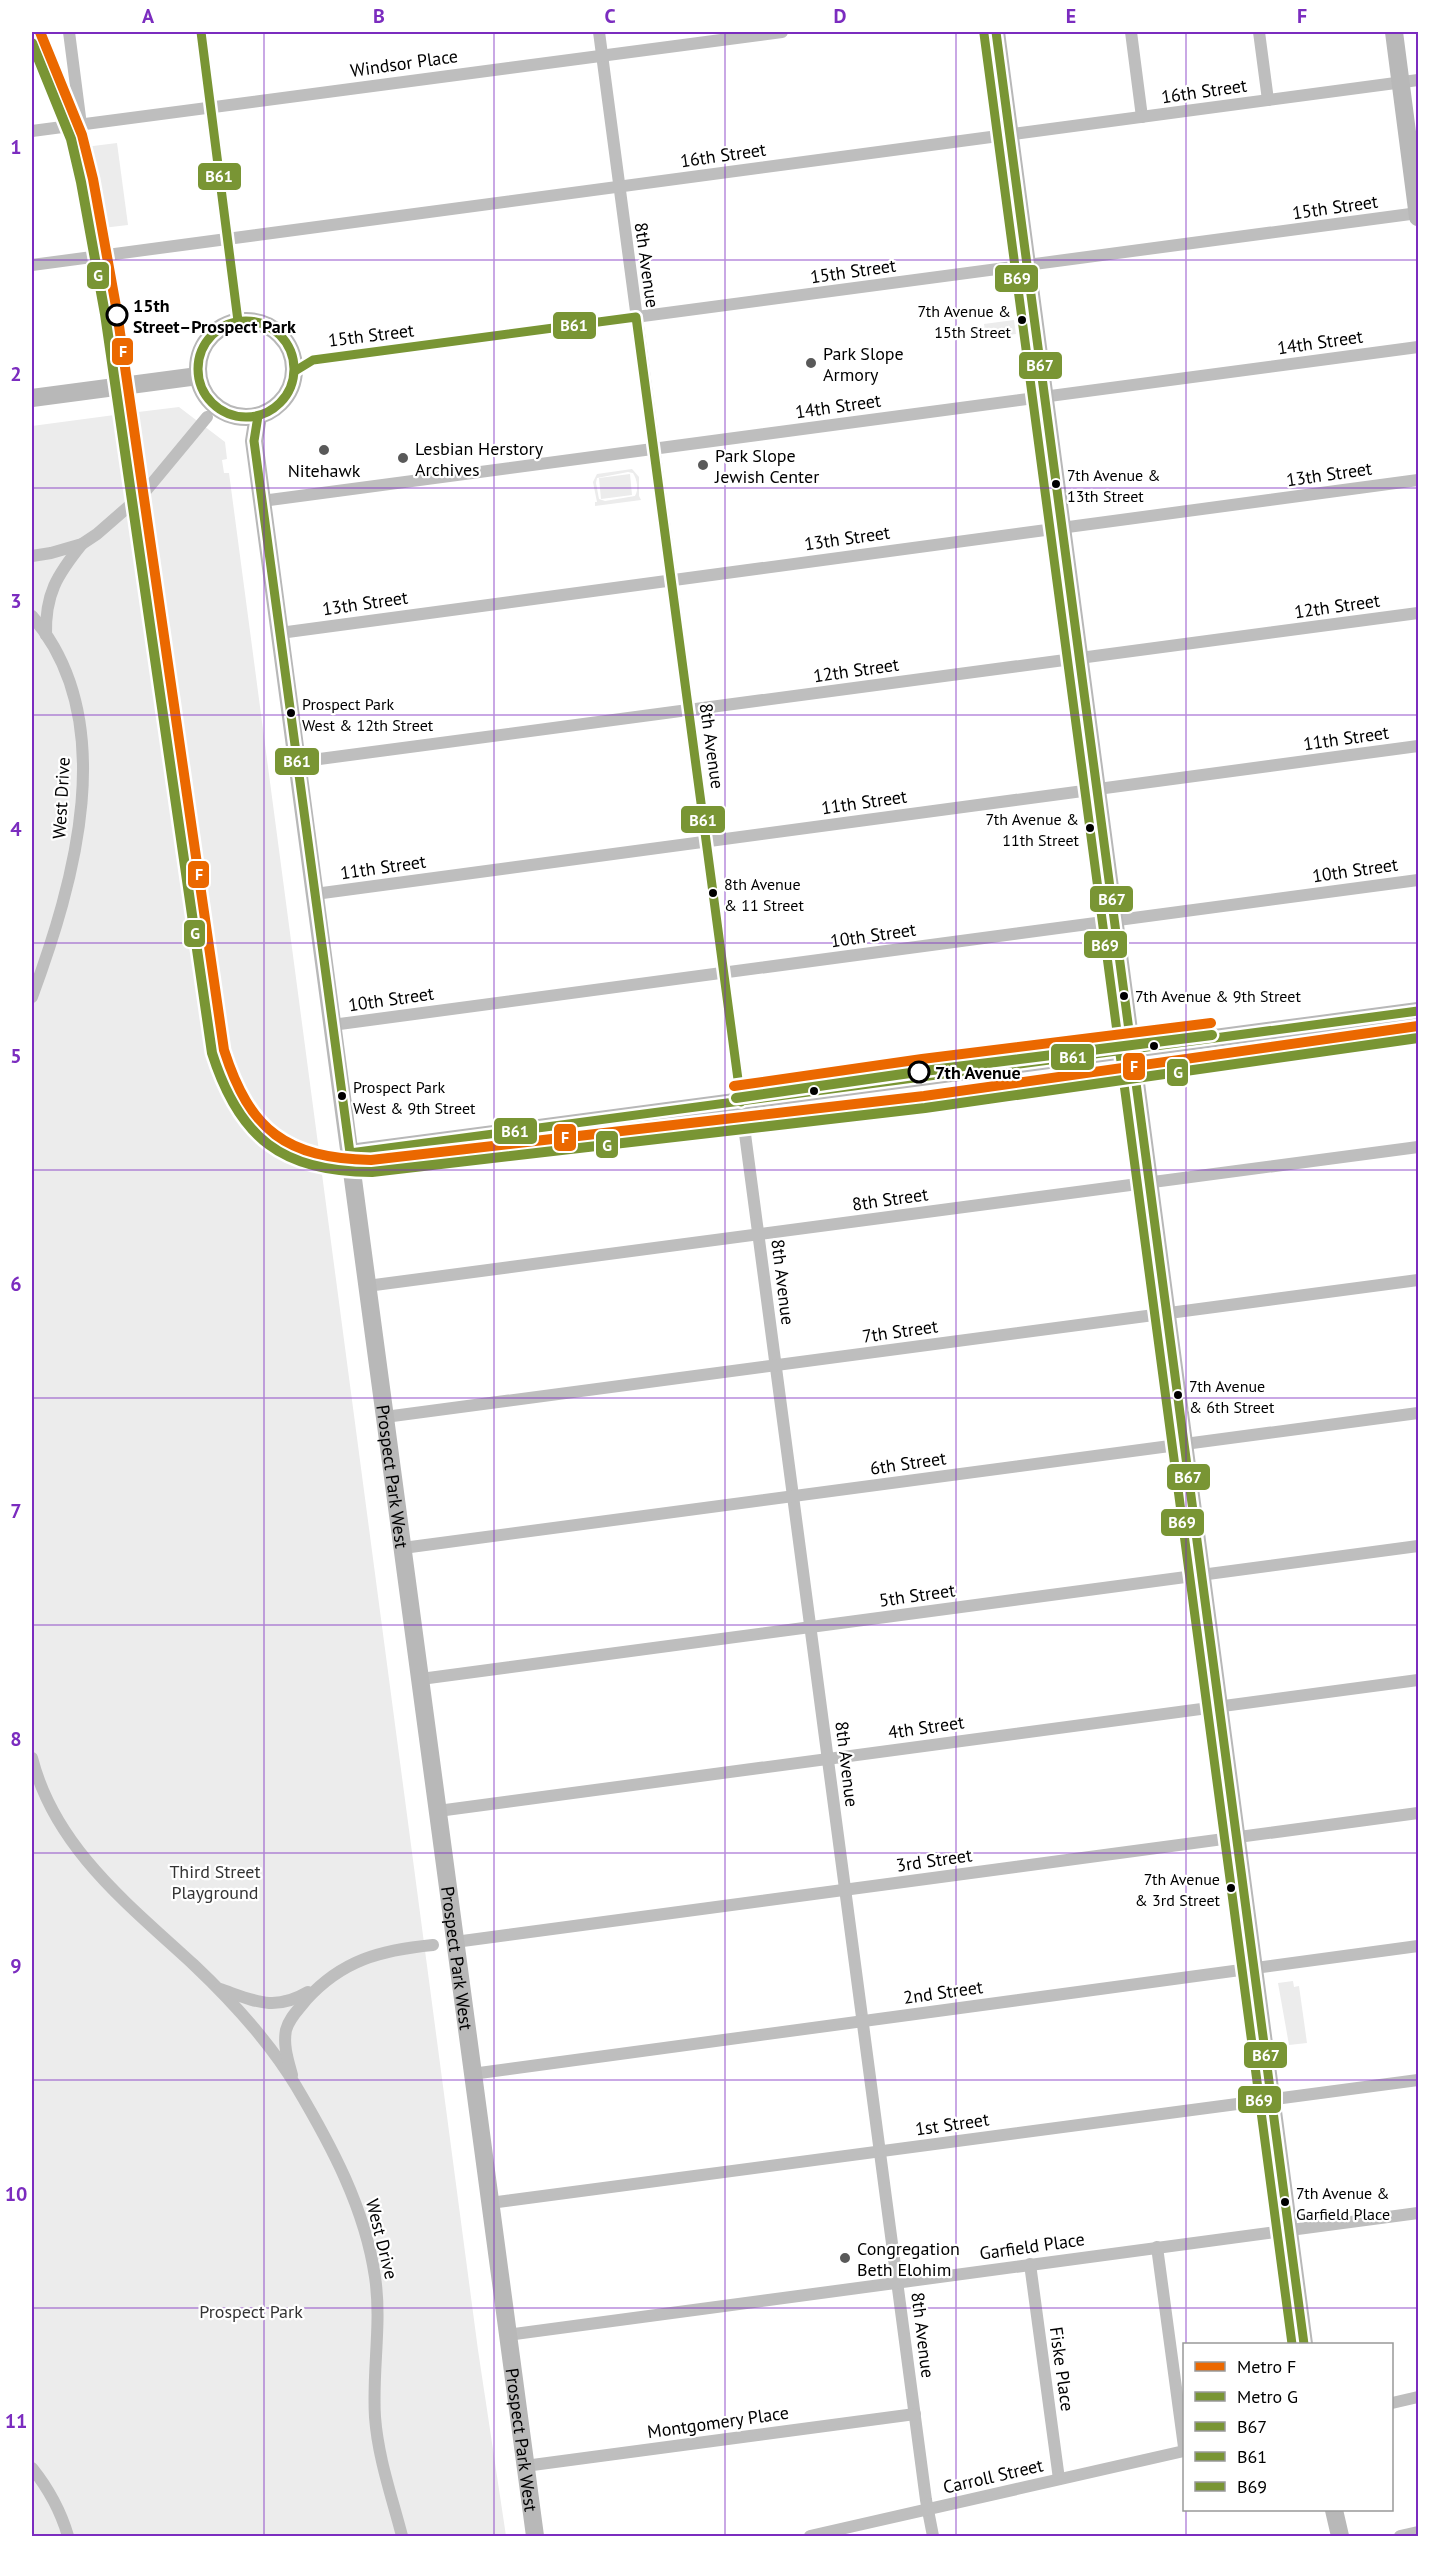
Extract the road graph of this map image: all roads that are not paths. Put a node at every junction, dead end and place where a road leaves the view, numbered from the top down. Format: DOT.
graph roads {
  1 [pos="69,32"];
  2 [pos="201,32"];
  3 [pos="599,32"];
  4 [pos="782,32"];
  5 [pos="996,32"];
  6 [pos="1131,32"];
  7 [pos="1259,32"];
  8 [pos="1394,32"];
  9 [pos="602,55"];
  10 [pos="1410,81"];
  11 [pos="1268,100"];
  12 [pos="210,107"];
  13 [pos="1142,117"];
  14 [pos="81,125"];
  15 [pos="32,131"];
  16 [pos="1010,134"];
  17 [pos="619,186"];
  18 [pos="1418,215"];
  19 [pos="228,239"];
  20 [pos="32,265"];
  21 [pos="1027,266"];
  22 [pos="636,317"];
  23 [pos="238,321"];
  24 [pos="1419,347"];
  25 [pos="294,370"];
  26 [pos="198,376"];
  27 [pos="1045,396"];
  28 [pos="32,398"];
  29 [pos="258,416"];
  30 [pos="207,417"];
  31 [pos="654,448"];
  32 [pos="1419,480"];
  33 [pos="262,501"];
  34 [pos="1062,528"];
  35 [pos="82,544"];
  36 [pos="32,556"];
  37 [pos="671,580"];
  38 [pos="1419,613"];
  39 [pos="32,616"];
  40 [pos="280,633"];
  41 [pos="46,635"];
  42 [pos="1080,658"];
  43 [pos="689,711"];
  44 [pos="1419,746"];
  45 [pos="297,762"];
  46 [pos="1097,789"];
  47 [pos="706,842"];
  48 [pos="1419,880"];
  49 [pos="315,894"];
  50 [pos="1114,921"];
  51 [pos="724,972"];
  52 [pos="32,997"];
  53 [pos="1419,1011"];
  54 [pos="332,1024"];
  55 [pos="1131,1050"];
  56 [pos="741,1102"];
  57 [pos="1419,1147"];
  58 [pos="350,1154"];
  59 [pos="1149,1183"];
  60 [pos="759,1235"];
  61 [pos="1419,1280"];
  62 [pos="367,1286"];
  63 [pos="1166,1314"];
  64 [pos="776,1366"];
  65 [pos="1419,1413"];
  66 [pos="385,1417"];
  67 [pos="1184,1444"];
  68 [pos="794,1496"];
  69 [pos="1419,1546"];
  70 [pos="403,1548"];
  71 [pos="1202,1575"];
  72 [pos="811,1627"];
  73 [pos="421,1679"];
  74 [pos="1419,1680"];
  75 [pos="1219,1706"];
  76 [pos="32,1758"];
  77 [pos="828,1759"];
  78 [pos="438,1811"];
  79 [pos="1419,1813"];
  80 [pos="1236,1838"];
  81 [pos="846,1890"];
  82 [pos="455,1942"];
  83 [pos="433,1945"];
  84 [pos="1419,1946"];
  85 [pos="1254,1968"];
  86 [pos="322,1983"];
  87 [pos="217,1988"];
  88 [pos="863,2021"];
  89 [pos="472,2074"];
  90 [pos="1419,2080"];
  91 [pos="295,2085"];
  92 [pos="1271,2099"];
  93 [pos="880,2152"];
  94 [pos="490,2204"];
  95 [pos="1419,2213"];
  96 [pos="1289,2230"];
  97 [pos="1157,2247"];
  98 [pos="1030,2264"];
  99 [pos="898,2282"];
  100 [pos="507,2334"];
  101 [pos="1304,2343"];
  102 [pos="1419,2397"];
  103 [pos="1393,2403"];
  104 [pos="915,2414"];
  105 [pos="1183,2435"];
  106 [pos="1183,2449"];
  107 [pos="525,2466"];
  108 [pos="32,2468"];
  109 [pos="1059,2480"];
  110 [pos="928,2509"];
  111 [pos="1334,2511"];
  112 [pos="1419,2532"];
  113 [pos="68,2536"];
  114 [pos="402,2536"];
  115 [pos="535,2536"];
  116 [pos="810,2536"];
  117 [pos="933,2536"];
  118 [pos="1340,2536"];
  119 [pos="1400,2536"];
  1 -- 14 [label="street"];
  2 -- 12 [label="street"];
  3 -- 9 [label="street, 8th Avenue"];
  4 -- 9 [label="street, Windsor Place"];
  5 -- 16 [label="street"];
  6 -- 13 [label="street"];
  7 -- 11 [label="street"];
  8 -- 10 [label="street"];
  9 -- 12 [label="street, Windsor Place"];
  9 -- 17 [label="street, 8th Avenue"];
  10 -- 11 [label="street, 16th Street"];
  10 -- 18 [label="street"];
  11 -- 13 [label="street, 16th Street"];
  12 -- 14 [label="street, Windsor Place"];
  12 -- 19 [label="street"];
  13 -- 16 [label="street, 16th Street"];
  14 -- 15 [label="street, Windsor Place"];
  16 -- 17 [label="street, 16th Street"];
  16 -- 21 [label="street"];
  17 -- 19 [label="street, 16th Street"];
  17 -- 22 [label="street, 8th Avenue"];
  18 -- 21 [label="street, 15th Street"];
  19 -- 20 [label="street, 16th Street"];
  19 -- 23 [label="street"];
  21 -- 22 [label="street, 15th Street"];
  21 -- 27 [label="street"];
  22 -- 25 [label="street, 15th Street"];
  22 -- 31 [label="street, 8th Avenue"];
  23 -- 25 [label="street"];
  23 -- 26 [label="street"];
  24 -- 27 [label="street, 14th Street"];
  25 -- 29 [label="street"];
  26 -- 28 [label="street"];
  26 -- 29 [label="street"];
  27 -- 31 [label="street, 14th Street"];
  27 -- 34 [label="street"];
  29 -- 33 [label="street, Prospect Park West"];
  30 -- 35 [label="street, West Drive"];
  31 -- 33 [label="street, 14th Street"];
  31 -- 37 [label="street, 8th Avenue"];
  32 -- 34 [label="street, 13th Street"];
  33 -- 40 [label="street, Prospect Park West"];
  34 -- 37 [label="street, 13th Street"];
  34 -- 42 [label="street"];
  35 -- 36 [label="street, West Drive"];
  35 -- 41 [label="street, West Drive"];
  37 -- 40 [label="street, 13th Street"];
  37 -- 43 [label="street, 8th Avenue"];
  38 -- 42 [label="street, 12th Street"];
  39 -- 41 [label="street, West Drive"];
  40 -- 45 [label="street, Prospect Park West"];
  41 -- 52 [label="street, West Drive"];
  42 -- 43 [label="street, 12th Street"];
  42 -- 46 [label="street"];
  43 -- 45 [label="street, 12th Street"];
  43 -- 47 [label="street, 8th Avenue"];
  44 -- 46 [label="street, 11th Street"];
  45 -- 49 [label="street, Prospect Park West"];
  46 -- 47 [label="street, 11th Street"];
  46 -- 50 [label="street"];
  47 -- 49 [label="street, 11th Street"];
  47 -- 51 [label="street, 8th Avenue"];
  48 -- 50 [label="street, 10th Street"];
  49 -- 54 [label="street, Prospect Park West"];
  50 -- 51 [label="street, 10th Street"];
  50 -- 55 [label="street"];
  51 -- 54 [label="street, 10th Street"];
  51 -- 56 [label="street, 8th Avenue"];
  53 -- 55 [label="street"];
  54 -- 58 [label="street, Prospect Park West"];
  55 -- 56 [label="street"];
  55 -- 59 [label="street"];
  56 -- 58 [label="street"];
  56 -- 60 [label="street, 8th Avenue"];
  57 -- 59 [label="street, 8th Street"];
  58 -- 62 [label="street, Prospect Park West"];
  59 -- 60 [label="street, 8th Street"];
  59 -- 63 [label="street"];
  60 -- 62 [label="street, 8th Street"];
  60 -- 64 [label="street, 8th Avenue"];
  61 -- 63 [label="street, 7th Street"];
  62 -- 66 [label="street, Prospect Park West"];
  63 -- 64 [label="street, 7th Street"];
  63 -- 67 [label="street"];
  64 -- 66 [label="street, 7th Street"];
  64 -- 68 [label="street, 8th Avenue"];
  65 -- 67 [label="street, 6th Street"];
  66 -- 70 [label="street, Prospect Park West"];
  67 -- 68 [label="street, 6th Street"];
  67 -- 71 [label="street"];
  68 -- 70 [label="street, 6th Street"];
  68 -- 72 [label="street, 8th Avenue"];
  69 -- 71 [label="street, 5th Street"];
  70 -- 73 [label="street, Prospect Park West"];
  71 -- 72 [label="street, 5th Street"];
  71 -- 75 [label="street"];
  72 -- 73 [label="street, 5th Street"];
  72 -- 77 [label="street, 8th Avenue"];
  73 -- 78 [label="street, Prospect Park West"];
  74 -- 75 [label="street, 4th Street"];
  75 -- 77 [label="street, 4th Street"];
  75 -- 80 [label="street"];
  76 -- 87 [label="street, West Drive"];
  77 -- 78 [label="street, 4th Street"];
  77 -- 81 [label="street, 8th Avenue"];
  78 -- 82 [label="street, Prospect Park West"];
  79 -- 80 [label="street, 3rd Street"];
  80 -- 81 [label="street, 3rd Street"];
  80 -- 85 [label="street"];
  81 -- 82 [label="street, 3rd Street"];
  81 -- 88 [label="street, 8th Avenue"];
  82 -- 89 [label="street, Prospect Park West"];
  83 -- 86 [label="street"];
  84 -- 85 [label="street, 2nd Street"];
  85 -- 88 [label="street, 2nd Street"];
  85 -- 92 [label="street"];
  86 -- 87 [label="street, West Drive"];
  86 -- 91 [label="street"];
  87 -- 91 [label="street, West Drive"];
  88 -- 89 [label="street, 2nd Street"];
  88 -- 93 [label="street, 8th Avenue"];
  89 -- 94 [label="street, Prospect Park West"];
  90 -- 92 [label="street, 1st Street"];
  91 -- 114 [label="street, West Drive"];
  92 -- 93 [label="street, 1st Street"];
  92 -- 96 [label="street"];
  93 -- 94 [label="street, 1st Street"];
  93 -- 99 [label="street, 8th Avenue"];
  94 -- 100 [label="street, Prospect Park West"];
  95 -- 96 [label="street, Garfield Place"];
  96 -- 97 [label="street, Garfield Place"];
  96 -- 101 [label="street"];
  97 -- 98 [label="street, Garfield Place"];
  97 -- 105 [label="street"];
  98 -- 99 [label="street, Garfield Place"];
  98 -- 109 [label="street, Fiske Place"];
  99 -- 100 [label="street, Garfield Place"];
  99 -- 104 [label="street, 8th Avenue"];
  100 -- 107 [label="street, Prospect Park West"];
  102 -- 103 [label="street"];
  104 -- 107 [label="street, Montgomery Place"];
  104 -- 110 [label="street, 8th Avenue"];
  106 -- 109 [label="street, Carroll Street"];
  107 -- 115 [label="street, Prospect Park West"];
  108 -- 113 [label="street"];
  109 -- 110 [label="street, Carroll Street"];
  110 -- 116 [label="street, Carroll Street"];
  110 -- 117 [label="street, 8th Avenue"];
  111 -- 118 [label="street"];
  112 -- 119 [label="street"];
}
